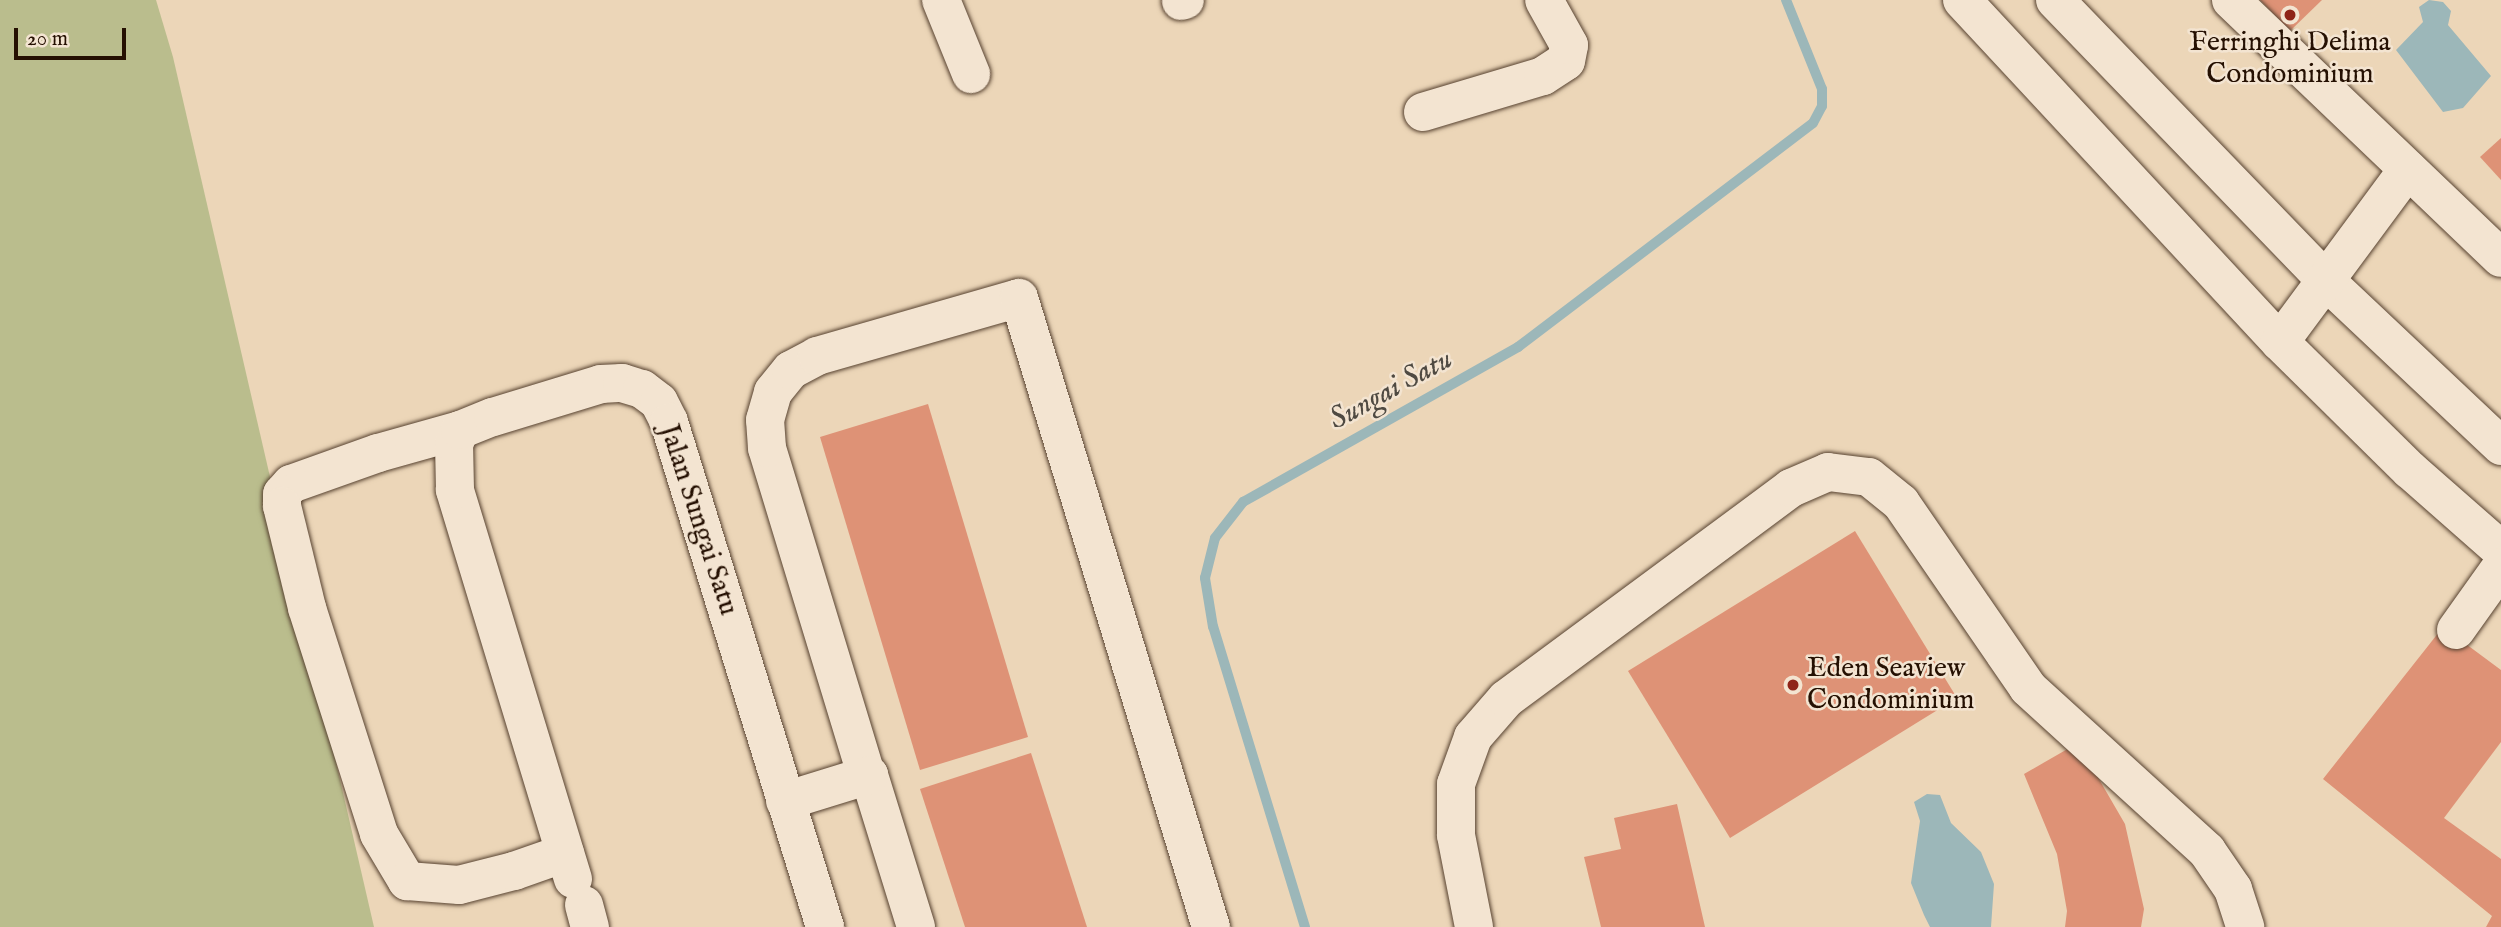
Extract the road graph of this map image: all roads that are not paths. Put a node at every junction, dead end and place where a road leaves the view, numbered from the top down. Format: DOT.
graph roads {
  1 [pos="941,0"];
  2 [pos="1544,0"];
  3 [pos="1962,0"];
  4 [pos="2055,0"];
  5 [pos="2231,0"];
  6 [pos="971,74"];
  7 [pos="1423,112"];
  8 [pos="2408,169"];
  9 [pos="2501,258"];
  10 [pos="2325,280"];
  11 [pos="2280,342"];
  12 [pos="460,430"];
  13 [pos="2501,446"];
  14 [pos="2501,550"];
  15 [pos="2501,567"];
  16 [pos="2456,630"];
  17 [pos="869,775"];
  18 [pos="785,801"];
  19 [pos="578,891"];
  20 [pos="825,927"];
  21 [pos="916,927"];
  22 [pos="1211,927"];
  23 [pos="1474,927"];
  24 [pos="2245,927"];
  1 -- 6 [label="street"];
  2 -- 7 [label="street"];
  3 -- 11 [label="street"];
  4 -- 10 [label="street"];
  5 -- 8 [label="street"];
  8 -- 9 [label="street"];
  8 -- 10 [label="street"];
  10 -- 11 [label="street"];
  10 -- 13 [label="street"];
  11 -- 14 [label="street"];
  12 -- 18 [label="street, Jalan Sungai Satu"];
  12 -- 19 [label="street"];
  12 -- 19 [label="street, Jalan Sungai Satu"];
  15 -- 16 [label="street"];
  17 -- 18 [label="street"];
  17 -- 21 [label="street"];
  17 -- 22 [label="street"];
  18 -- 20 [label="street, Jalan Sungai Satu"];
  23 -- 24 [label="street"];
}
